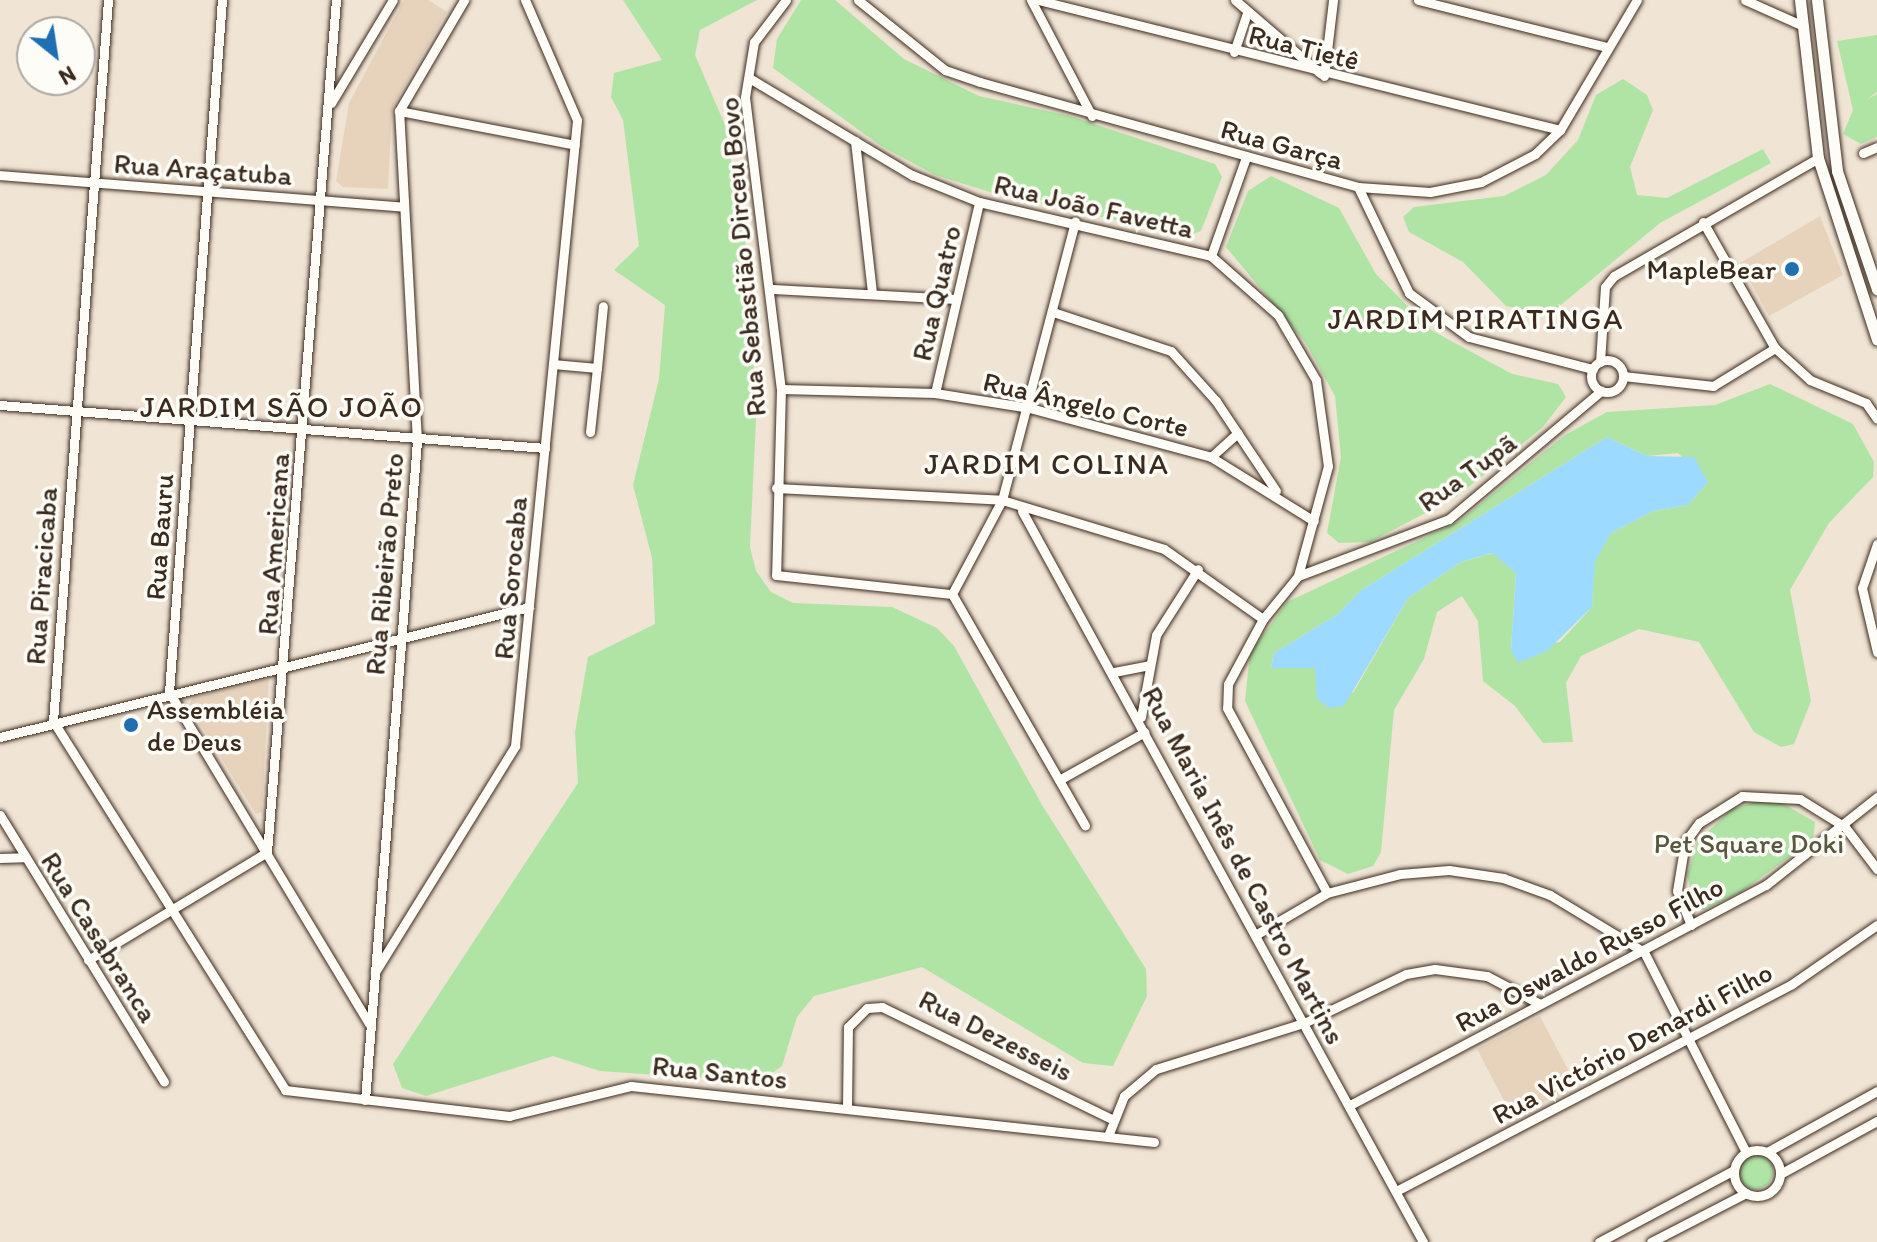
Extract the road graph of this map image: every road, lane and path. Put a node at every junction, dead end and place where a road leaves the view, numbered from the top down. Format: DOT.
graph roads {
  1 [pos="108,0"];
  2 [pos="222,0"];
  3 [pos="336,0"];
  4 [pos="393,0"];
  5 [pos="464,0"];
  6 [pos="525,0"];
  7 [pos="786,0"];
  8 [pos="858,0"];
  9 [pos="1031,0"];
  10 [pos="1038,0"];
  11 [pos="1235,0"];
  12 [pos="1333,0"];
  13 [pos="1418,0"];
  14 [pos="1637,0"];
  15 [pos="1745,0"];
  16 [pos="1800,0"];
  17 [pos="1817,0"];
  18 [pos="1247,13"];
  19 [pos="1803,26"];
  20 [pos="1607,47"];
  21 [pos="1234,52"];
  22 [pos="1324,76"];
  23 [pos="749,78"];
  24 [pos="330,105"];
  25 [pos="399,111"];
  26 [pos="1092,116"];
  27 [pos="1560,130"];
  28 [pos="855,141"];
  29 [pos="575,145"];
  30 [pos="1877,147"];
  31 [pos="1863,153"];
  32 [pos="1246,157"];
  33 [pos="1818,158"];
  34 [pos="0,175"];
  35 [pos="93,182"];
  36 [pos="1358,187"];
  37 [pos="207,191"];
  38 [pos="321,200"];
  39 [pos="979,202"];
  40 [pos="403,207"];
  41 [pos="1075,221"];
  42 [pos="1703,222"];
  43 [pos="1211,256"];
  44 [pos="773,289"];
  45 [pos="1877,289"];
  46 [pos="872,292"];
  47 [pos="956,299"];
  48 [pos="603,306"];
  49 [pos="1053,312"];
  50 [pos="1877,340"];
  51 [pos="1775,348"];
  52 [pos="553,364"];
  53 [pos="1597,365"];
  54 [pos="597,368"];
  55 [pos="1623,376"];
  56 [pos="781,389"];
  57 [pos="1601,391"];
  58 [pos="935,393"];
  59 [pos="1877,398"];
  60 [pos="1866,403"];
  61 [pos="0,405"];
  62 [pos="1030,408"];
  63 [pos="75,413"];
  64 [pos="1877,419"];
  65 [pos="189,422"];
  66 [pos="304,429"];
  67 [pos="590,432"];
  68 [pos="1238,433"];
  69 [pos="417,441"];
  70 [pos="545,448"];
  71 [pos="1211,457"];
  72 [pos="776,488"];
  73 [pos="1278,493"];
  74 [pos="1002,500"];
  75 [pos="1022,511"];
  76 [pos="1314,521"];
  77 [pos="1877,544"];
  78 [pos="1198,569"];
  79 [pos="1298,576"];
  80 [pos="952,594"];
  81 [pos="529,607"];
  82 [pos="1263,619"];
  83 [pos="400,637"];
  84 [pos="1877,652"];
  85 [pos="1149,665"];
  86 [pos="286,666"];
  87 [pos="1114,672"];
  88 [pos="169,692"];
  89 [pos="1141,717"];
  90 [pos="53,721"];
  91 [pos="1145,732"];
  92 [pos="0,737"];
  93 [pos="1059,780"];
  94 [pos="1877,797"];
  95 [pos="0,815"];
  96 [pos="1085,825"];
  97 [pos="1845,827"];
  98 [pos="267,852"];
  99 [pos="24,857"];
  100 [pos="0,858"];
  101 [pos="1877,869"];
  102 [pos="1327,893"];
  103 [pos="172,910"];
  104 [pos="1691,925"];
  105 [pos="1877,925"];
  106 [pos="1257,934"];
  107 [pos="1644,952"];
  108 [pos="88,960"];
  109 [pos="373,975"];
  110 [pos="1540,1004"];
  111 [pos="369,1023"];
  112 [pos="1304,1023"];
  113 [pos="1687,1038"];
  114 [pos="164,1082"];
  115 [pos="1877,1091"];
  116 [pos="365,1100"];
  117 [pos="1350,1105"];
  118 [pos="847,1107"];
  119 [pos="1112,1119"];
  120 [pos="1877,1121"];
  121 [pos="1108,1136"];
  122 [pos="1154,1142"];
  123 [pos="1746,1152"];
  124 [pos="1767,1152"];
  125 [pos="1734,1170"];
  126 [pos="1780,1174"];
  127 [pos="1400,1189"];
  128 [pos="1746,1193"];
  129 [pos="1423,1242"];
  130 [pos="1599,1242"];
  131 [pos="1651,1242"];
  1 -- 35 [label="street, Rua Piracicaba"];
  2 -- 37 [label="street, Rua Bauru"];
  3 -- 24 [label="street, Rua Americana"];
  4 -- 24 [label="street"];
  5 -- 25 [label="street"];
  6 -- 29 [label="street, Rua Sorocaba"];
  7 -- 23 [label="street, Rua Sebastião Dirceu Bovo"];
  8 -- 26 [label="street, Rua Garça"];
  9 -- 26 [label="street"];
  10 -- 21 [label="street, Rua Tietê"];
  11 -- 18 [label="street"];
  12 -- 22 [label="street"];
  13 -- 20 [label="street"];
  14 -- 20 [label="street, Rua Garça"];
  15 -- 19 [label="street"];
  16 -- 19 [label="street"];
  17 -- 45 [label="street"];
  18 -- 21 [label="street"];
  18 -- 22 [label="street"];
  19 -- 33 [label="street"];
  20 -- 27 [label="street, Rua Garça"];
  21 -- 22 [label="street, Rua Tietê"];
  22 -- 27 [label="street, Rua Tietê"];
  23 -- 28 [label="street, Rua João Favetta"];
  23 -- 44 [label="street, Rua Sebastião Dirceu Bovo"];
  24 -- 38 [label="street, Rua Americana"];
  25 -- 29 [label="street"];
  25 -- 40 [label="street, Rua Ribeirão Preto"];
  26 -- 32 [label="street, Rua Garça"];
  27 -- 36 [label="street, Rua Garça"];
  28 -- 39 [label="street, Rua João Favetta"];
  28 -- 46 [label="street"];
  29 -- 52 [label="street, Rua Sorocaba"];
  30 -- 31 [label="street"];
  32 -- 36 [label="street, Rua Garça"];
  32 -- 43 [label="street"];
  33 -- 42 [label="street"];
  33 -- 50 [label="street"];
  34 -- 35 [label="street, Rua Araçatuba"];
  35 -- 37 [label="street, Rua Araçatuba"];
  35 -- 63 [label="street, Rua Piracicaba"];
  36 -- 53 [label="street"];
  37 -- 38 [label="street, Rua Araçatuba"];
  37 -- 65 [label="street, Rua Bauru"];
  38 -- 40 [label="street, Rua Araçatuba"];
  38 -- 66 [label="street, Rua Americana"];
  39 -- 41 [label="street, Rua João Favetta"];
  39 -- 47 [label="street, Rua Quatro"];
  40 -- 69 [label="street, Rua Ribeirão Preto"];
  41 -- 43 [label="street, Rua João Favetta"];
  41 -- 49 [label="street"];
  42 -- 51 [label="street"];
  42 -- 53 [label="street"];
  43 -- 76 [label="street, Rua João Favetta"];
  44 -- 46 [label="street"];
  44 -- 56 [label="street, Rua Sebastião Dirceu Bovo"];
  46 -- 47 [label="street"];
  47 -- 58 [label="street, Rua Quatro"];
  48 -- 54 [label="street"];
  49 -- 62 [label="street"];
  49 -- 68 [label="street"];
  51 -- 55 [label="street"];
  51 -- 60 [label="street"];
  52 -- 54 [label="street"];
  52 -- 70 [label="street, Rua Sorocaba"];
  53 -- 55 [label="street"];
  53 -- 57 [label="street"];
  54 -- 67 [label="street"];
  55 -- 57 [label="street, Rua Tupã"];
  56 -- 58 [label="street, Rua Ângelo Corte"];
  56 -- 72 [label="street, Rua Sebastião Dirceu Bovo"];
  57 -- 79 [label="street, Rua Tupã"];
  58 -- 62 [label="street, Rua Ângelo Corte"];
  59 -- 60 [label="street"];
  60 -- 64 [label="street"];
  61 -- 63 [label="street"];
  62 -- 71 [label="street, Rua Ângelo Corte"];
  62 -- 74 [label="street"];
  63 -- 65 [label="street"];
  63 -- 90 [label="street, Rua Piracicaba"];
  65 -- 66 [label="street"];
  65 -- 88 [label="street, Rua Bauru"];
  66 -- 69 [label="street"];
  66 -- 86 [label="street, Rua Americana"];
  68 -- 71 [label="street"];
  68 -- 73 [label="street"];
  69 -- 70 [label="street"];
  69 -- 83 [label="street, Rua Ribeirão Preto"];
  70 -- 81 [label="street, Rua Sorocaba"];
  71 -- 73 [label="street, Rua Ângelo Corte"];
  72 -- 74 [label="street"];
  72 -- 80 [label="street, Rua Sebastião Dirceu Bovo"];
  73 -- 76 [label="street, Rua Ângelo Corte"];
  74 -- 75 [label="street"];
  74 -- 80 [label="street"];
  75 -- 78 [label="street"];
  75 -- 87 [label="street, Rua Maria Inês de Castro Martins"];
  76 -- 79 [label="street, Rua João Favetta"];
  77 -- 84 [label="street"];
  78 -- 82 [label="street"];
  78 -- 85 [label="street"];
  79 -- 82 [label="street, Rua João Favetta"];
  80 -- 93 [label="street"];
  81 -- 83 [label="street"];
  81 -- 109 [label="street, Rua Sorocaba"];
  82 -- 102 [label="street, Rua João Favetta"];
  83 -- 86 [label="street"];
  83 -- 109 [label="street, Rua Ribeirão Preto"];
  85 -- 87 [label="street"];
  85 -- 89 [label="street"];
  86 -- 88 [label="street"];
  86 -- 98 [label="street, Rua Americana"];
  87 -- 89 [label="street, Rua Maria Inês de Castro Martins"];
  88 -- 90 [label="street"];
  88 -- 98 [label="street"];
  89 -- 91 [label="street, Rua Maria Inês de Castro Martins"];
  90 -- 92 [label="street"];
  90 -- 103 [label="street"];
  91 -- 93 [label="street"];
  91 -- 106 [label="street, Rua Maria Inês de Castro Martins"];
  93 -- 96 [label="street"];
  94 -- 97 [label="street, Rua Oswaldo Russo Filho"];
  95 -- 99 [label="street, Rua Casabranca"];
  97 -- 101 [label="street"];
  97 -- 104 [label="street, Rua Oswaldo Russo Filho"];
  97 -- 104 [label="street"];
  98 -- 103 [label="street"];
  98 -- 111 [label="street"];
  99 -- 100 [label="street"];
  99 -- 108 [label="street, Rua Casabranca"];
  102 -- 106 [label="street"];
  102 -- 107 [label="street"];
  103 -- 108 [label="street"];
  103 -- 116 [label="street, Rua Santos"];
  104 -- 107 [label="street, Rua Oswaldo Russo Filho"];
  105 -- 113 [label="street, Rua Victório Denardi Filho"];
  106 -- 112 [label="street, Rua Maria Inês de Castro Martins"];
  107 -- 110 [label="street, Rua Oswaldo Russo Filho"];
  107 -- 113 [label="street"];
  108 -- 114 [label="street, Rua Casabranca"];
  109 -- 111 [label="street, Rua Ribeirão Preto"];
  110 -- 112 [label="street"];
  110 -- 117 [label="street, Rua Oswaldo Russo Filho"];
  111 -- 116 [label="street, Rua Ribeirão Preto"];
  112 -- 117 [label="street, Rua Maria Inês de Castro Martins"];
  112 -- 119 [label="street"];
  113 -- 123 [label="street"];
  113 -- 127 [label="street, Rua Victório Denardi Filho"];
  115 -- 124 [label="street"];
  116 -- 118 [label="street, Rua Santos"];
  117 -- 127 [label="street, Rua Maria Inês de Castro Martins"];
  118 -- 119 [label="street, Rua Dezesseis"];
  118 -- 121 [label="street, Rua Santos"];
  119 -- 121 [label="street"];
  120 -- 126 [label="street"];
  121 -- 122 [label="street, Rua Santos"];
  123 -- 124 [label="street"];
  123 -- 125 [label="street"];
  124 -- 126 [label="street"];
  125 -- 128 [label="street"];
  125 -- 130 [label="street"];
  126 -- 128 [label="street"];
  127 -- 129 [label="street, Rua Maria Inês de Castro Martins"];
  128 -- 131 [label="street"];
}
